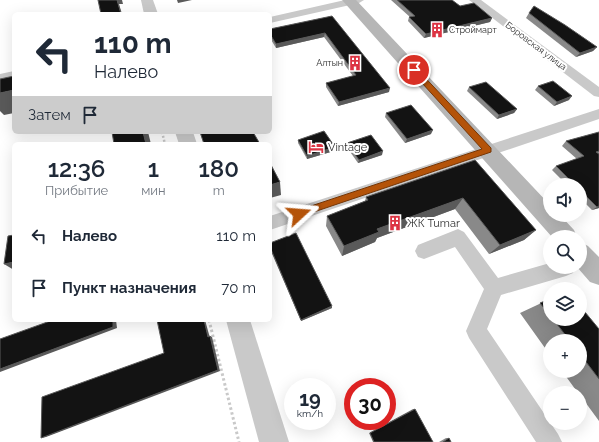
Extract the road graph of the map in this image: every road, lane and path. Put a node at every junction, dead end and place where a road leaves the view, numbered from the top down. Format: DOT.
graph roads {
  1 [pos="146,0"];
  2 [pos="474,0"];
  3 [pos="353,1"];
  4 [pos="149,12"];
  5 [pos="272,20"];
  6 [pos="12,75"];
  7 [pos="0,78"];
  8 [pos="599,93"];
  9 [pos="599,114"];
  10 [pos="488,150"];
  11 [pos="272,222"];
  12 [pos="560,230"];
  13 [pos="424,251"];
  14 [pos="543,274"];
  15 [pos="494,288"];
  16 [pos="209,322"];
  17 [pos="239,322"];
  18 [pos="239,442"];
  19 [pos="274,442"];
  20 [pos="550,442"];
  1 -- 4 [label="street"];
  2 -- 8 [label="street, Боровская улица"];
  3 -- 5 [label="street"];
  3 -- 10 [label="main road"];
  6 -- 7 [label="street"];
  9 -- 10 [label="street"];
  10 -- 11 [label="street"];
  10 -- 12 [label="main road"];
  13 -- 15 [label="street"];
  14 -- 15 [label="street"];
  15 -- 20 [label="street"];
  16 -- 18 [label="path"];
  17 -- 19 [label="street"];
}
